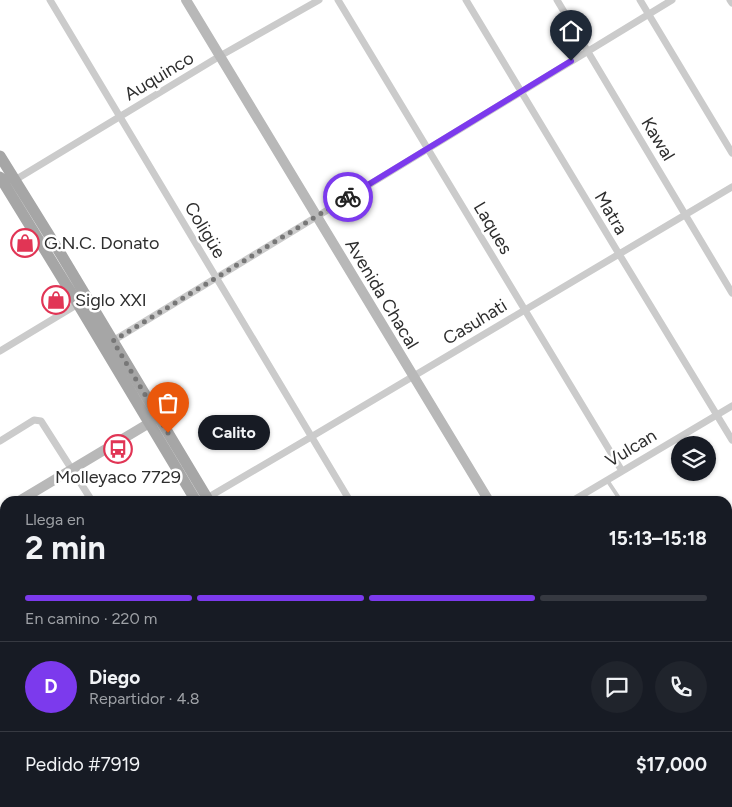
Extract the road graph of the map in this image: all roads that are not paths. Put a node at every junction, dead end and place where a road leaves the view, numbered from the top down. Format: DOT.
graph roads {
  1 [pos="50,0"];
  2 [pos="186,0"];
  3 [pos="319,0"];
  4 [pos="338,0"];
  5 [pos="466,0"];
  6 [pos="557,0"];
  7 [pos="640,0"];
  8 [pos="672,0"];
  9 [pos="648,14"];
  10 [pos="587,51"];
  11 [pos="220,56"];
  12 [pos="521,91"];
  13 [pos="120,117"];
  14 [pos="428,148"];
  15 [pos="732,153"];
  16 [pos="0,156"];
  17 [pos="0,177"];
  18 [pos="15,180"];
  19 [pos="732,187"];
  20 [pos="4,192"];
  21 [pos="685,214"];
  22 [pos="317,216"];
  23 [pos="618,254"];
  24 [pos="216,278"];
  25 [pos="732,294"];
  26 [pos="78,304"];
  27 [pos="525,310"];
  28 [pos="109,344"];
  29 [pos="0,351"];
  30 [pos="413,376"];
  31 [pos="732,406"];
  32 [pos="717,414"];
  33 [pos="154,420"];
  34 [pos="311,438"];
  35 [pos="732,440"];
  36 [pos="0,441"];
  37 [pos="72,470"];
  38 [pos="622,471"];
  39 [pos="607,480"];
  40 [pos="28,496"];
  41 [pos="89,496"];
  42 [pos="202,496"];
  43 [pos="211,496"];
  44 [pos="347,496"];
  45 [pos="486,496"];
  46 [pos="580,496"];
  47 [pos="618,496"];
  1 -- 13 [label="street, Coligüe"];
  2 -- 11 [label="main road, Avenida Chacal"];
  3 -- 11 [label="street, Auquinco"];
  4 -- 14 [label="street, Laques"];
  5 -- 12 [label="street, Matra"];
  6 -- 10 [label="street, Kawal"];
  7 -- 9 [label="street"];
  8 -- 9 [label="street"];
  9 -- 10 [label="street"];
  9 -- 15 [label="street"];
  10 -- 12 [label="street"];
  10 -- 21 [label="street, Kawal"];
  11 -- 13 [label="street, Auquinco"];
  11 -- 22 [label="main road, Avenida Chacal"];
  12 -- 14 [label="street"];
  12 -- 23 [label="street, Matra"];
  13 -- 18 [label="street, Auquinco"];
  13 -- 24 [label="street, Coligüe"];
  14 -- 22 [label="street"];
  14 -- 27 [label="street, Laques"];
  16 -- 18 [label="main road"];
  17 -- 20 [label="main road"];
  18 -- 28 [label="main road"];
  19 -- 21 [label="street, Casuhati"];
  20 -- 26 [label="main road"];
  21 -- 23 [label="street, Casuhati"];
  21 -- 25 [label="street, Kawal"];
  22 -- 24 [label="street"];
  22 -- 30 [label="main road, Avenida Chacal"];
  23 -- 27 [label="street, Casuhati"];
  23 -- 32 [label="street, Matra"];
  24 -- 28 [label="street"];
  24 -- 34 [label="street, Coligüe"];
  26 -- 28 [label="main road"];
  26 -- 29 [label="street"];
  27 -- 30 [label="street, Casuhati"];
  27 -- 38 [label="street, Laques"];
  28 -- 33 [label="main road"];
  30 -- 34 [label="street, Casuhati"];
  30 -- 45 [label="main road, Avenida Chacal"];
  31 -- 32 [label="street, Vulcan"];
  32 -- 35 [label="street, Matra"];
  32 -- 38 [label="street, Vulcan"];
  33 -- 37 [label="main road"];
  33 -- 42 [label="main road"];
  34 -- 43 [label="street, Casuhati"];
  34 -- 44 [label="street, Coligüe"];
  36 -- 37 [label="street"];
  37 -- 40 [label="main road"];
  37 -- 41 [label="street"];
  38 -- 39 [label="street, Vulcan"];
  39 -- 46 [label="street, Vulcan"];
  39 -- 47 [label="lane"];
}
